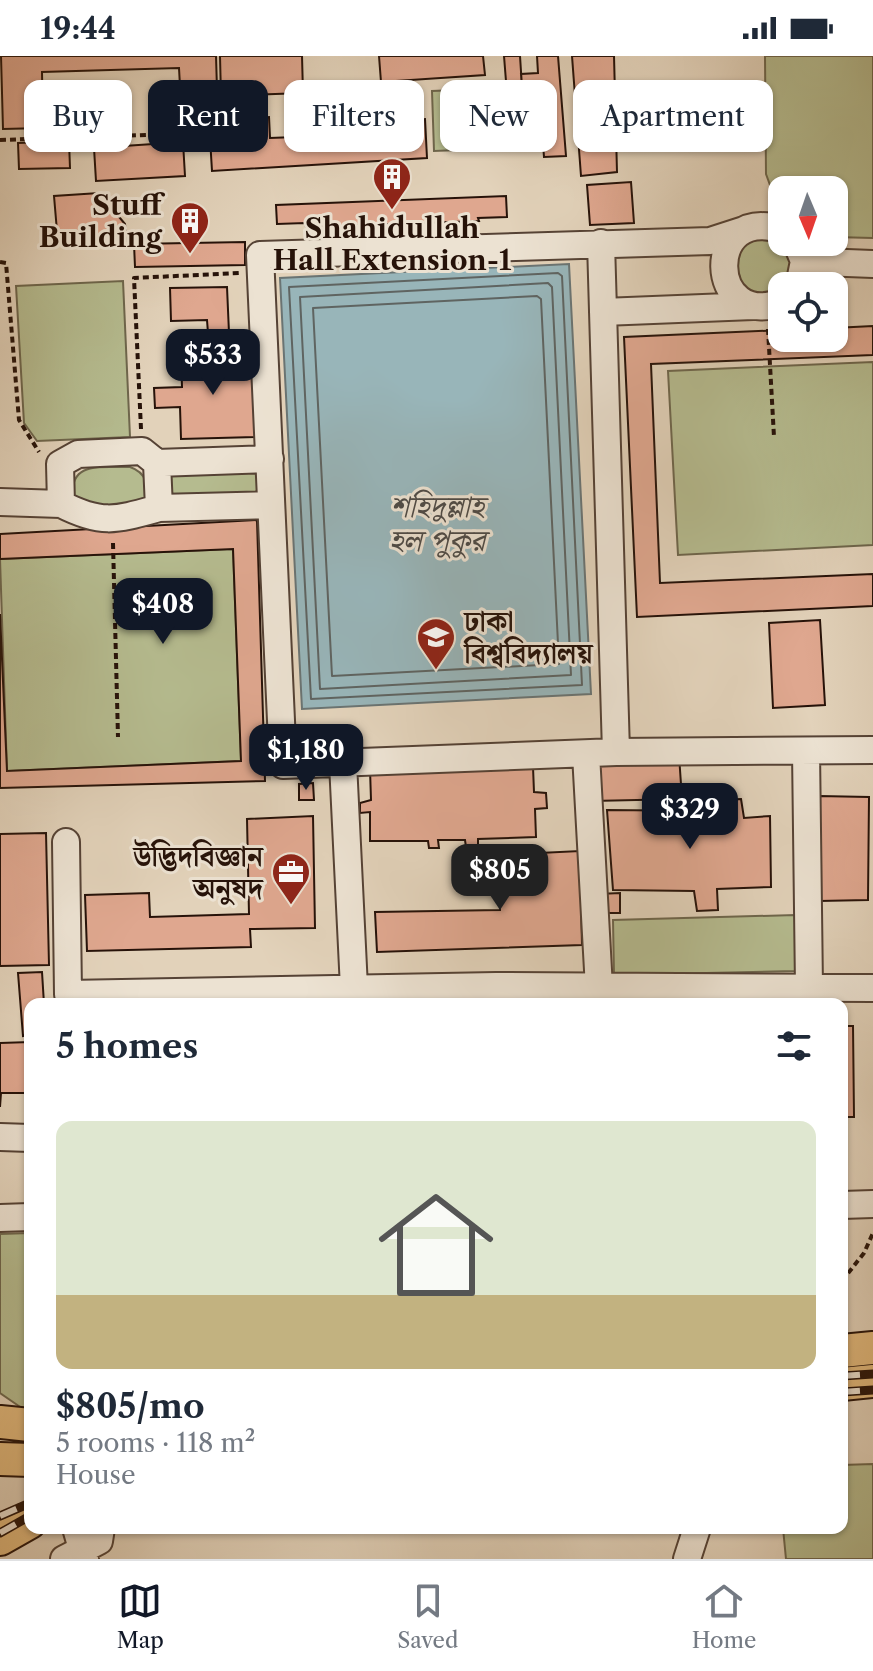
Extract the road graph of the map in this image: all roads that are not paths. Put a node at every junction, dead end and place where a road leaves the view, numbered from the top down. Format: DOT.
graph roads {
  1 [pos="768,226"];
  2 [pos="744,230"];
  3 [pos="601,243"];
  4 [pos="813,256"];
  5 [pos="873,264"];
  6 [pos="767,305"];
  7 [pos="603,312"];
  8 [pos="149,457"];
  9 [pos="270,459"];
  10 [pos="0,502"];
  11 [pos="61,504"];
  12 [pos="271,505"];
  13 [pos="159,508"];
  14 [pos="873,750"];
  15 [pos="806,751"];
  16 [pos="616,752"];
  17 [pos="586,754"];
  18 [pos="343,763"];
  19 [pos="66,842"];
  20 [pos="809,987"];
  21 [pos="354,988"];
  22 [pos="599,988"];
  23 [pos="873,988"];
  24 [pos="497,995"];
  25 [pos="191,998"];
  26 [pos="0,1137"];
  27 [pos="24,1138"];
  28 [pos="873,1204"];
  29 [pos="848,1205"];
  30 [pos="24,1217"];
  31 [pos="0,1218"];
  32 [pos="873,1348"];
  33 [pos="848,1350"];
  34 [pos="873,1381"];
  35 [pos="848,1383"];
  36 [pos="0,1422"];
  37 [pos="24,1424"];
  38 [pos="0,1459"];
  39 [pos="24,1460"];
  40 [pos="24,1525"];
  41 [pos="100,1534"];
  42 [pos="695,1534"];
  43 [pos="0,1539"];
  44 [pos="77,1549"];
  45 [pos="687,1559"];
  1 -- 2 [label="lane"];
  2 -- 3 [label="lane"];
  2 -- 6 [label="lane"];
  3 -- 7 [label="lane"];
  3 -- 9 [label="lane"];
  4 -- 5 [label="lane"];
  6 -- 7 [label="lane"];
  7 -- 16 [label="lane"];
  8 -- 9 [label="lane"];
  8 -- 11 [label="lane"];
  8 -- 13 [label="lane"];
  9 -- 12 [label="lane"];
  10 -- 11 [label="lane"];
  11 -- 13 [label="lane"];
  12 -- 13 [label="lane"];
  12 -- 18 [label="lane"];
  14 -- 15 [label="lane"];
  15 -- 16 [label="lane"];
  15 -- 20 [label="lane"];
  16 -- 17 [label="lane"];
  17 -- 18 [label="lane"];
  17 -- 22 [label="lane"];
  18 -- 21 [label="lane"];
  19 -- 25 [label="lane"];
  20 -- 22 [label="lane"];
  20 -- 23 [label="lane"];
  21 -- 24 [label="lane"];
  21 -- 25 [label="lane"];
  22 -- 24 [label="lane"];
  26 -- 27 [label="lane"];
  28 -- 29 [label="lane"];
  30 -- 31 [label="lane"];
  32 -- 33 [label="main road"];
  34 -- 35 [label="main road"];
  36 -- 37 [label="main road"];
  38 -- 39 [label="main road"];
  40 -- 43 [label="main road"];
  41 -- 44 [label="lane"];
  42 -- 45 [label="lane"];
}
